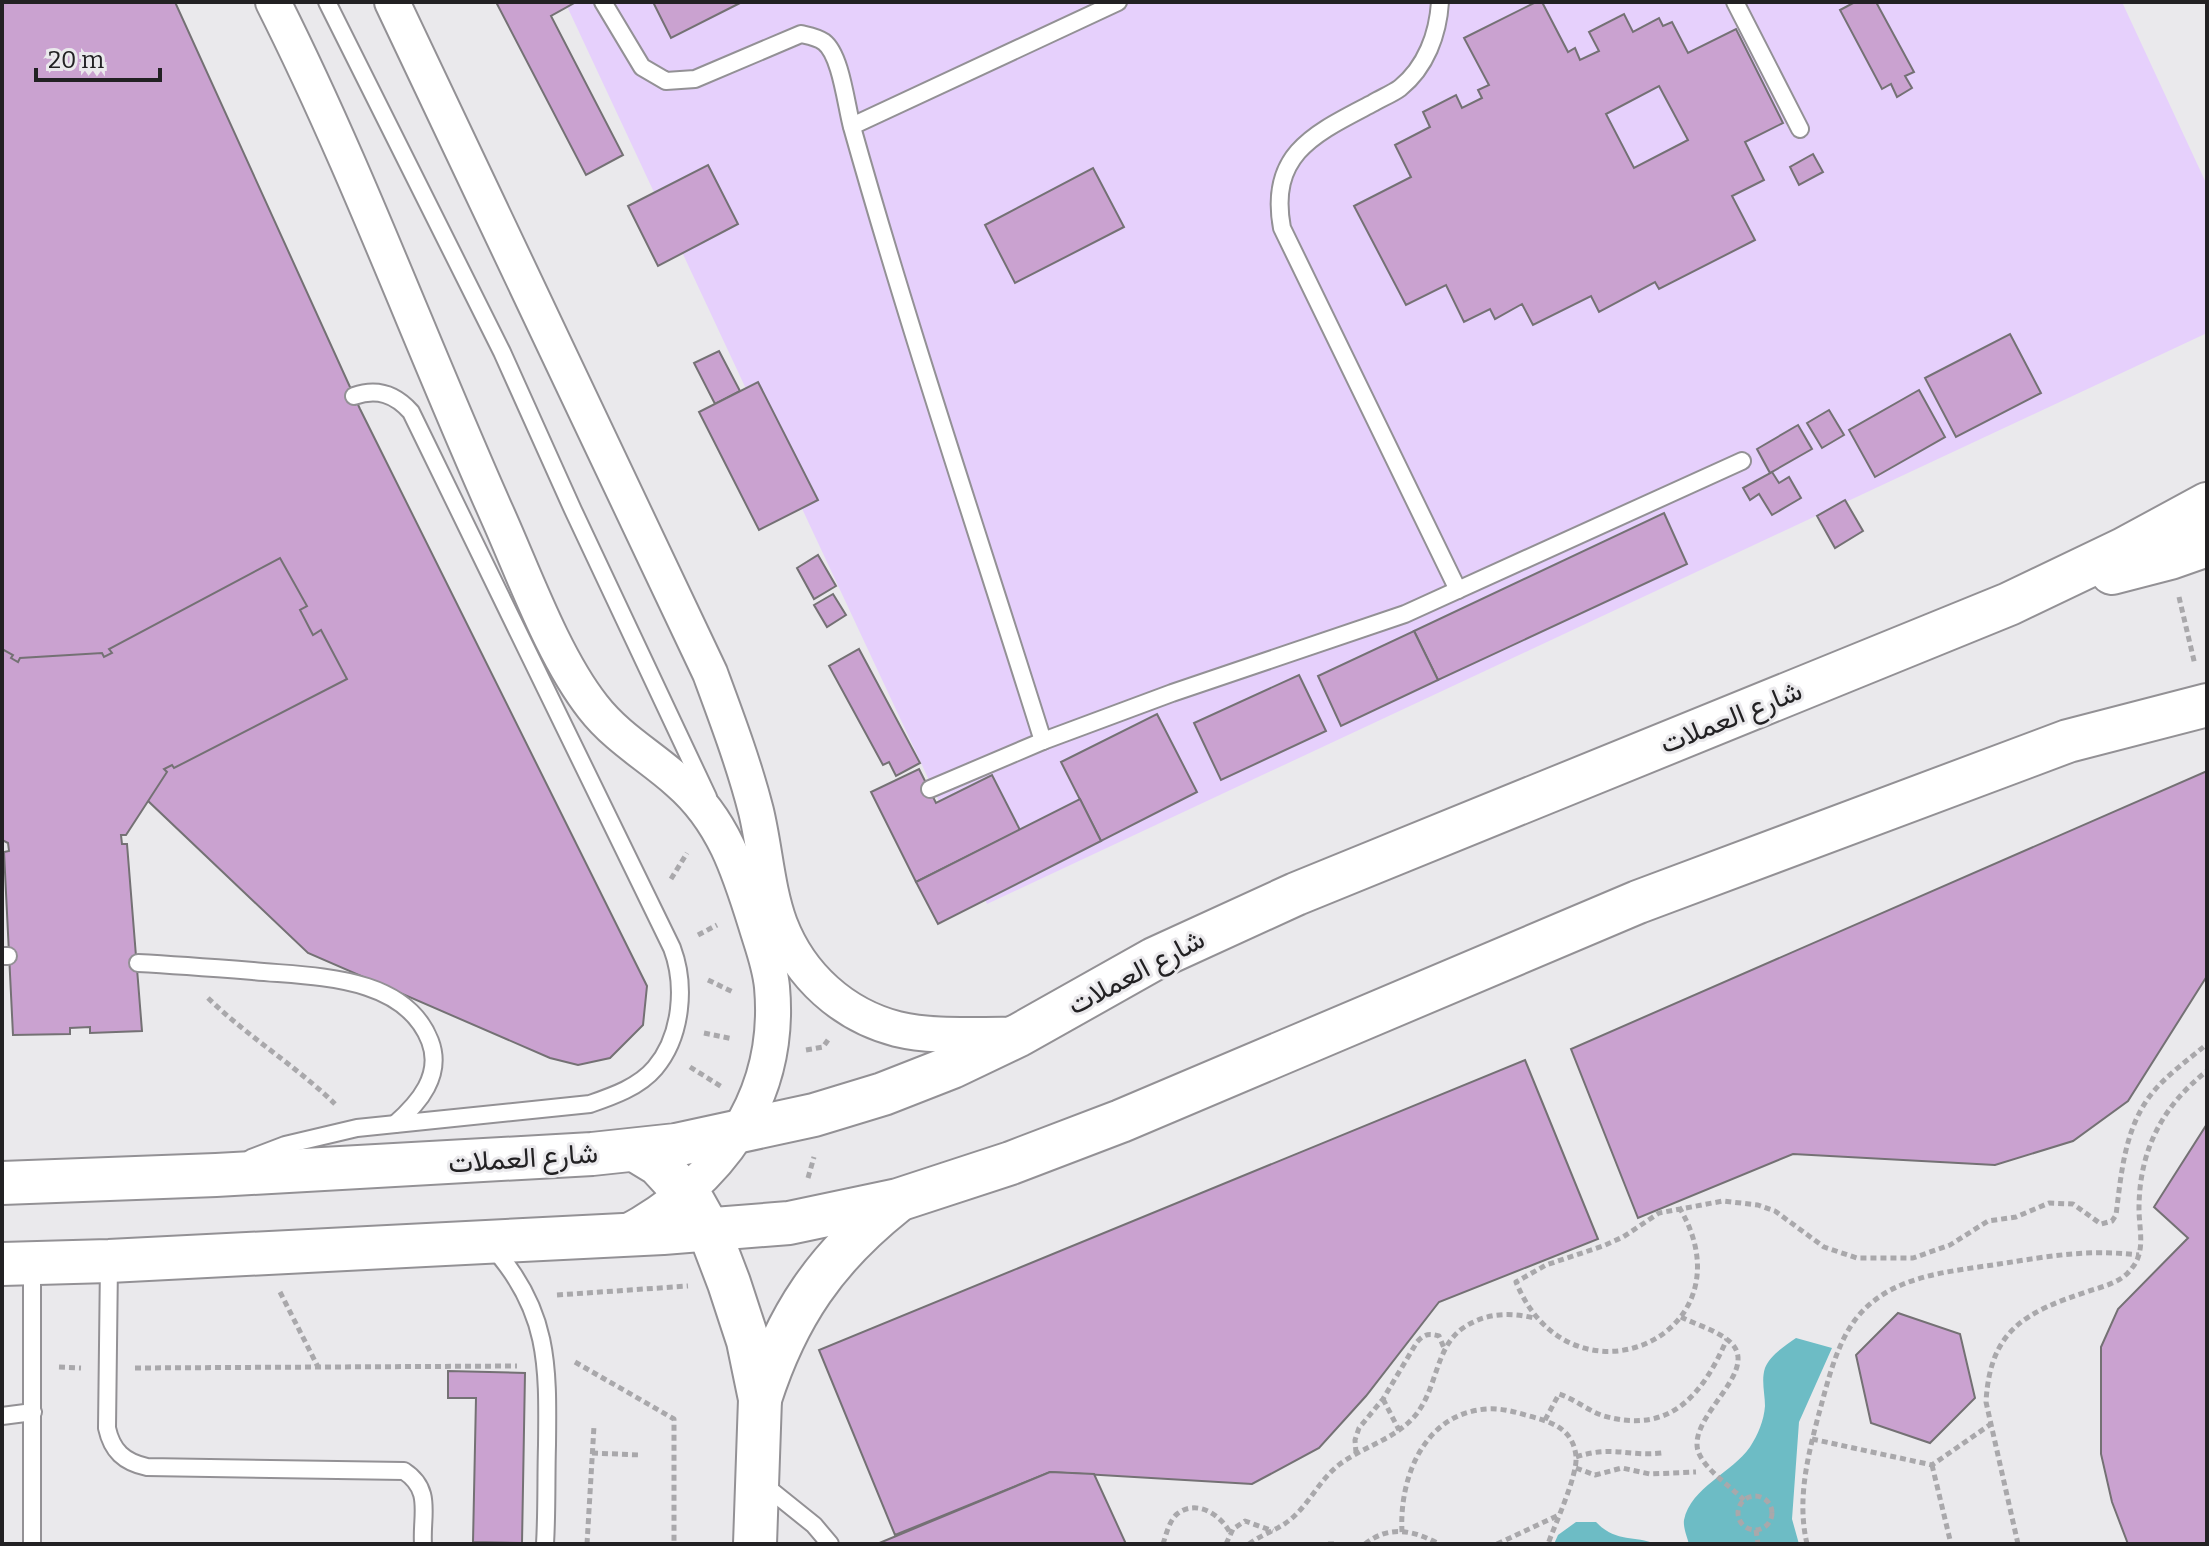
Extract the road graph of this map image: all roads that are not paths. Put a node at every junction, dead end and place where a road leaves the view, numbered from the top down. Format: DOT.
graph roads {
  1 [pos="273,2"];
  2 [pos="327,2"];
  3 [pos="392,2"];
  4 [pos="603,2"];
  5 [pos="1118,2"];
  6 [pos="1440,2"];
  7 [pos="1735,2"];
  8 [pos="852,126"];
  9 [pos="1800,129"];
  10 [pos="354,396"];
  11 [pos="1742,461"];
  12 [pos="2207,504"];
  13 [pos="2189,552"];
  14 [pos="2061,580"];
  15 [pos="1458,590"];
  16 [pos="2205,693"];
  17 [pos="1043,741"];
  18 [pos="930,789"];
  19 [pos="717,825"];
  20 [pos="780,955"];
  21 [pos="138,963"];
  22 [pos="1019,1035"];
  23 [pos="746,1119"];
  24 [pos="395,1124"];
  25 [pos="635,1150"];
  26 [pos="216,1175"];
  27 [pos="2,1183"];
  28 [pos="686,1192"];
  29 [pos="898,1200"];
  30 [pos="708,1228"];
  31 [pos="622,1235"];
  32 [pos="488,1242"];
  33 [pos="109,1261"];
  34 [pos="17,1263"];
  35 [pos="760,1399"];
  36 [pos="33,1412"];
  37 [pos="2,1416"];
  38 [pos="758,1479"];
  39 [pos="32,1544"];
  40 [pos="423,1544"];
  41 [pos="545,1544"];
  42 [pos="755,1544"];
  43 [pos="830,1544"];
  1 -- 19 [label="street"];
  2 -- 19 [label="lane"];
  3 -- 20 [label="street"];
  4 -- 8 [label="lane"];
  5 -- 8 [label="lane"];
  6 -- 15 [label="lane"];
  7 -- 9 [label="lane"];
  8 -- 17 [label="lane"];
  10 -- 24 [label="lane"];
  11 -- 15 [label="lane"];
  12 -- 14 [label="street, شارع العملات"];
  13 -- 14 [label="street"];
  14 -- 22 [label="street, شارع العملات"];
  15 -- 17 [label="lane"];
  16 -- 29 [label="street"];
  17 -- 18 [label="lane"];
  19 -- 20 [label="street"];
  20 -- 22 [label="street"];
  20 -- 23 [label="street"];
  21 -- 24 [label="lane"];
  22 -- 23 [label="street, شارع العملات"];
  23 -- 25 [label="street, شارع العملات"];
  23 -- 28 [label="street"];
  24 -- 26 [label="lane"];
  25 -- 26 [label="street, شارع العملات"];
  25 -- 28 [label="street"];
  26 -- 27 [label="street, شارع العملات"];
  28 -- 30 [label="street"];
  28 -- 31 [label="street"];
  29 -- 30 [label="street"];
  29 -- 35 [label="street"];
  30 -- 31 [label="street"];
  30 -- 35 [label="street"];
  31 -- 32 [label="street"];
  32 -- 33 [label="street"];
  32 -- 41 [label="lane"];
  33 -- 34 [label="street"];
  33 -- 40 [label="lane"];
  34 -- 36 [label="lane"];
  35 -- 38 [label="street"];
  36 -- 37 [label="lane"];
  36 -- 39 [label="lane"];
  38 -- 42 [label="street"];
  38 -- 43 [label="lane"];
}
